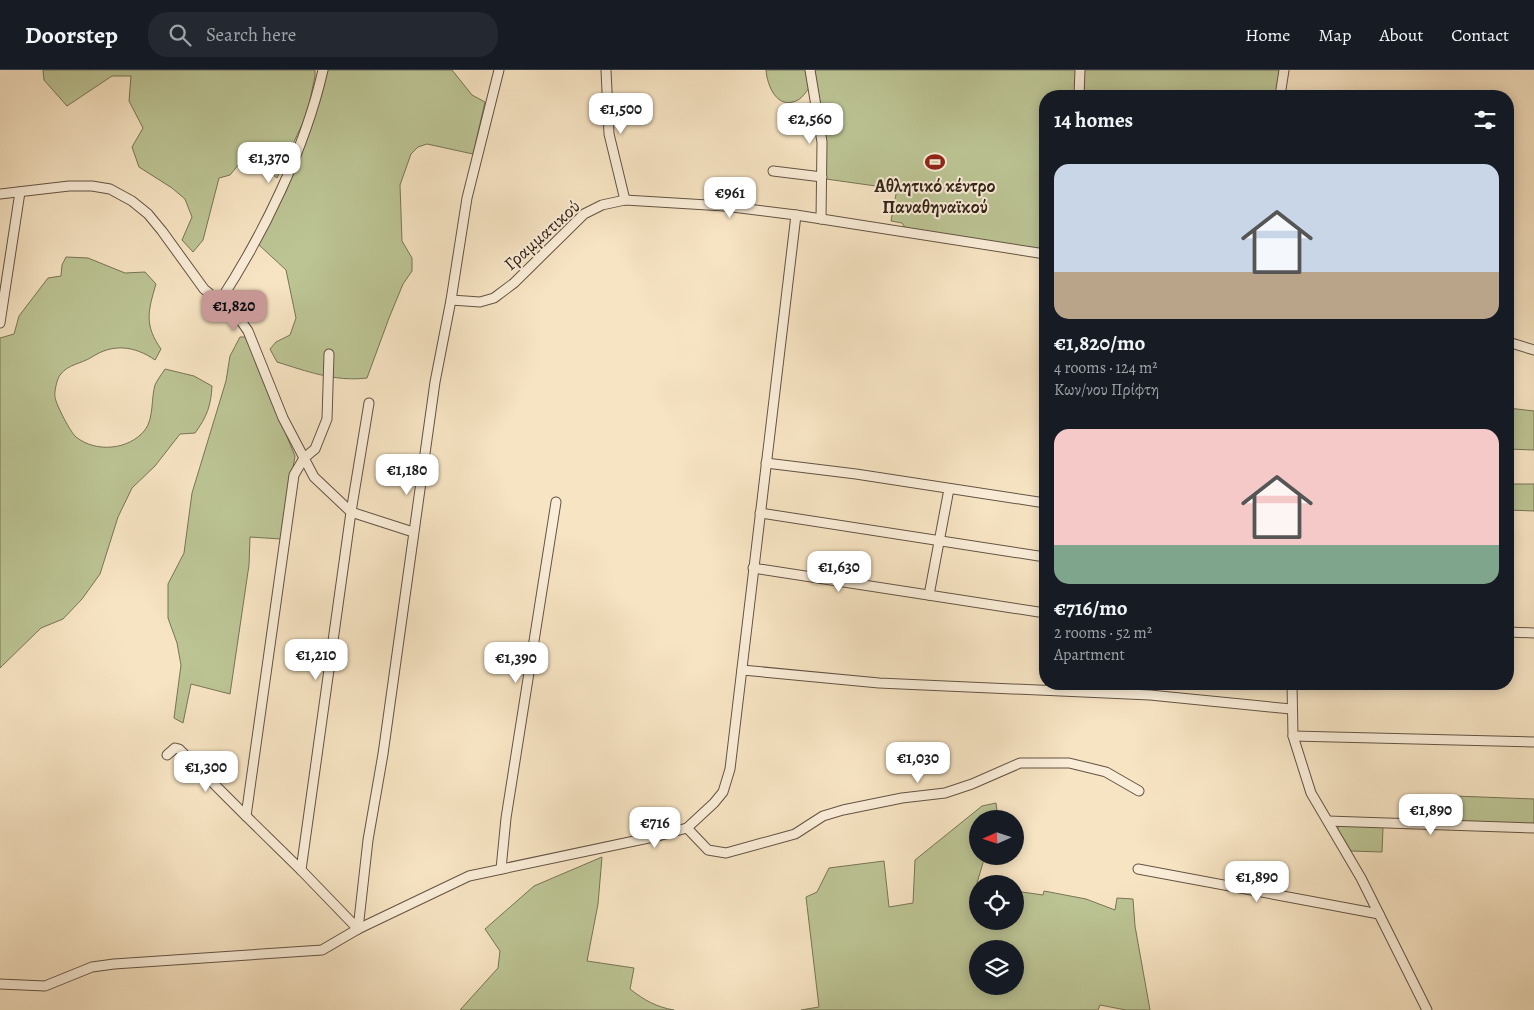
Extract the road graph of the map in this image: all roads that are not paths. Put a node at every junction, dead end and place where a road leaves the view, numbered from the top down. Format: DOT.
graph roads {
  1 [pos="322,70"];
  2 [pos="499,70"];
  3 [pos="606,70"];
  4 [pos="810,70"];
  5 [pos="1080,70"];
  6 [pos="1284,70"];
  7 [pos="1079,90"];
  8 [pos="1281,90"];
  9 [pos="773,171"];
  10 [pos="822,177"];
  11 [pos="20,192"];
  12 [pos="0,194"];
  13 [pos="625,200"];
  14 [pos="796,215"];
  15 [pos="821,219"];
  16 [pos="1039,253"];
  17 [pos="220,300"];
  18 [pos="451,300"];
  19 [pos="0,323"];
  20 [pos="1514,344"];
  21 [pos="1534,350"];
  22 [pos="329,354"];
  23 [pos="369,403"];
  24 [pos="304,458"];
  25 [pos="766,463"];
  26 [pos="949,489"];
  27 [pos="556,502"];
  28 [pos="1039,502"];
  29 [pos="351,512"];
  30 [pos="760,513"];
  31 [pos="413,532"];
  32 [pos="939,542"];
  33 [pos="1039,556"];
  34 [pos="753,568"];
  35 [pos="929,595"];
  36 [pos="1039,612"];
  37 [pos="1514,632"];
  38 [pos="1534,633"];
  39 [pos="742,670"];
  40 [pos="1292,690"];
  41 [pos="1291,709"];
  42 [pos="1293,736"];
  43 [pos="1534,742"];
  44 [pos="167,755"];
  45 [pos="1140,791"];
  46 [pos="246,816"];
  47 [pos="1328,821"];
  48 [pos="687,828"];
  49 [pos="1534,828"];
  50 [pos="501,868"];
  51 [pos="1138,868"];
  52 [pos="301,870"];
  53 [pos="1380,914"];
  54 [pos="358,929"];
  55 [pos="0,984"];
  56 [pos="1427,1010"];
  1 -- 17 [label="street"];
  2 -- 18 [label="street"];
  3 -- 13 [label="street"];
  4 -- 10 [label="street"];
  5 -- 7 [label="street"];
  6 -- 8 [label="street"];
  9 -- 10 [label="street"];
  10 -- 15 [label="street"];
  11 -- 12 [label="street"];
  11 -- 17 [label="street"];
  11 -- 19 [label="street"];
  13 -- 14 [label="street, Γραμματικού"];
  13 -- 18 [label="street, Γραμματικού"];
  14 -- 15 [label="street, Γραμματικού"];
  14 -- 25 [label="street"];
  15 -- 16 [label="street, Γραμματικού"];
  17 -- 24 [label="street"];
  18 -- 31 [label="street"];
  20 -- 21 [label="street"];
  22 -- 24 [label="street"];
  23 -- 29 [label="street"];
  24 -- 29 [label="street"];
  24 -- 46 [label="street"];
  25 -- 26 [label="street"];
  25 -- 30 [label="street"];
  26 -- 28 [label="street"];
  26 -- 32 [label="street"];
  27 -- 50 [label="street"];
  29 -- 31 [label="street"];
  29 -- 52 [label="street"];
  30 -- 32 [label="street"];
  30 -- 34 [label="street"];
  31 -- 54 [label="street"];
  32 -- 33 [label="street"];
  32 -- 35 [label="street"];
  34 -- 35 [label="street"];
  34 -- 39 [label="street"];
  35 -- 36 [label="street"];
  37 -- 38 [label="street"];
  39 -- 41 [label="street"];
  39 -- 48 [label="street"];
  40 -- 41 [label="street"];
  41 -- 42 [label="street"];
  42 -- 43 [label="street"];
  42 -- 47 [label="street"];
  44 -- 46 [label="street"];
  45 -- 48 [label="street"];
  46 -- 52 [label="street"];
  47 -- 49 [label="street"];
  47 -- 53 [label="street"];
  48 -- 50 [label="street"];
  50 -- 54 [label="street"];
  51 -- 53 [label="street"];
  52 -- 54 [label="street"];
  53 -- 56 [label="street"];
  54 -- 55 [label="street"];
}
